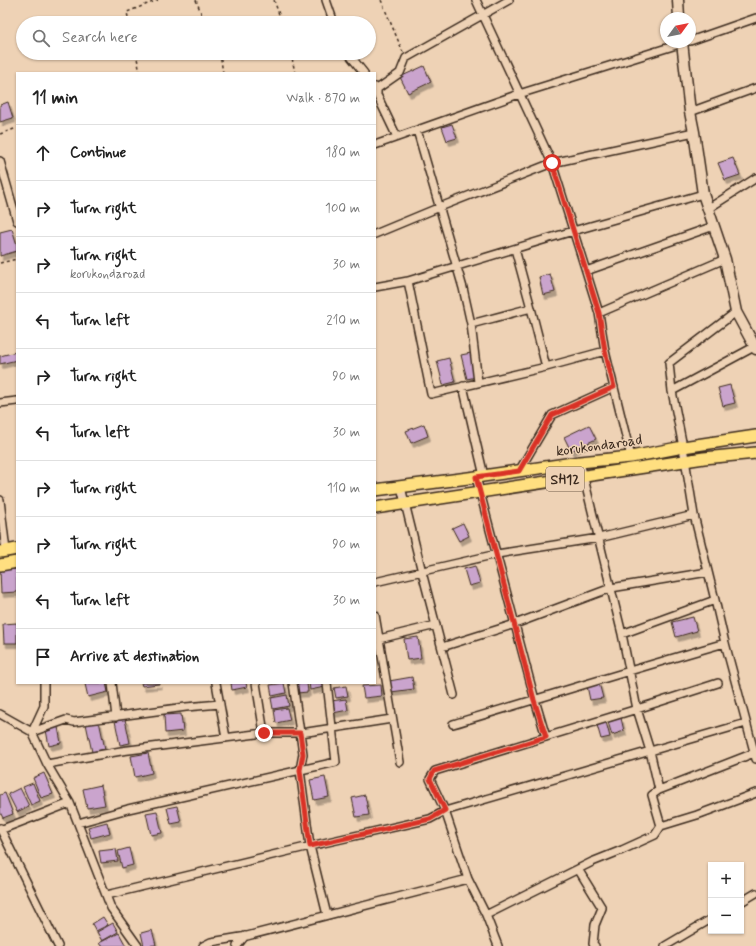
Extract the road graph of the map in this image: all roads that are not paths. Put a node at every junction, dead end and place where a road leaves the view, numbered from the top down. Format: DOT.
graph roads {
  1 [pos="326,0"];
  2 [pos="476,0"];
  3 [pos="509,0"];
  4 [pos="678,0"];
  5 [pos="679,12"];
  6 [pos="483,15"];
  7 [pos="332,16"];
  8 [pos="756,18"];
  9 [pos="696,38"];
  10 [pos="666,48"];
  11 [pos="685,48"];
  12 [pos="354,60"];
  13 [pos="363,72"];
  14 [pos="376,88"];
  15 [pos="756,88"];
  16 [pos="519,94"];
  17 [pos="690,112"];
  18 [pos="416,130"];
  19 [pos="694,132"];
  20 [pos="397,137"];
  21 [pos="376,145"];
  22 [pos="0,161"];
  23 [pos="552,163"];
  24 [pos="756,178"];
  25 [pos="703,194"];
  26 [pos="440,207"];
  27 [pos="709,208"];
  28 [pos="16,217"];
  29 [pos="714,226"];
  30 [pos="573,232"];
  31 [pos="376,234"];
  32 [pos="515,249"];
  33 [pos="725,259"];
  34 [pos="457,267"];
  35 [pos="586,271"];
  36 [pos="408,281"];
  37 [pos="376,287"];
  38 [pos="531,308"];
  39 [pos="736,312"];
  40 [pos="599,313"];
  41 [pos="470,324"];
  42 [pos="755,348"];
  43 [pos="605,351"];
  44 [pos="546,367"];
  45 [pos="478,382"];
  46 [pos="463,386"];
  47 [pos="614,387"];
  48 [pos="672,391"];
  49 [pos="16,401"];
  50 [pos="0,403"];
  51 [pos="756,436"];
  52 [pos="683,447"];
  53 [pos="756,453"];
  54 [pos="631,457"];
  55 [pos="685,461"];
  56 [pos="580,462"];
  57 [pos="519,471"];
  58 [pos="480,477"];
  59 [pos="584,477"];
  60 [pos="401,487"];
  61 [pos="376,490"];
  62 [pos="480,492"];
  63 [pos="0,500"];
  64 [pos="405,504"];
  65 [pos="376,508"];
  66 [pos="694,515"];
  67 [pos="600,538"];
  68 [pos="8,550"];
  69 [pos="497,554"];
  70 [pos="16,562"];
  71 [pos="0,565"];
  72 [pos="422,572"];
  73 [pos="708,572"];
  74 [pos="376,582"];
  75 [pos="611,588"];
  76 [pos="715,600"];
  77 [pos="376,621"];
  78 [pos="515,624"];
  79 [pos="436,625"];
  80 [pos="622,634"];
  81 [pos="379,639"];
  82 [pos="725,643"];
  83 [pos="442,647"];
  84 [pos="629,671"];
  85 [pos="718,682"];
  86 [pos="44,684"];
  87 [pos="112,684"];
  88 [pos="216,684"];
  89 [pos="256,684"];
  90 [pos="293,684"];
  91 [pos="327,684"];
  92 [pos="454,695"];
  93 [pos="534,700"];
  94 [pos="220,704"];
  95 [pos="637,709"];
  96 [pos="0,714"];
  97 [pos="116,717"];
  98 [pos="392,719"];
  99 [pos="746,723"];
  100 [pos="453,724"];
  101 [pos="332,728"];
  102 [pos="32,732"];
  103 [pos="264,733"];
  104 [pos="300,733"];
  105 [pos="546,737"];
  106 [pos="226,738"];
  107 [pos="650,751"];
  108 [pos="755,756"];
  109 [pos="400,762"];
  110 [pos="47,764"];
  111 [pos="300,770"];
  112 [pos="659,790"];
  113 [pos="756,794"];
  114 [pos="70,803"];
  115 [pos="445,810"];
  116 [pos="78,823"];
  117 [pos="661,826"];
  118 [pos="0,829"];
  119 [pos="310,846"];
  120 [pos="578,869"];
  121 [pos="468,879"];
  122 [pos="756,893"];
  123 [pos="107,895"];
  124 [pos="744,900"];
  125 [pos="327,915"];
  126 [pos="486,915"];
  127 [pos="708,921"];
  128 [pos="245,936"];
  129 [pos="58,946"];
  130 [pos="138,946"];
  131 [pos="203,946"];
  132 [pos="237,946"];
  133 [pos="498,946"];
  134 [pos="595,946"];
  135 [pos="665,946"];
  1 -- 7 [label="street"];
  2 -- 6 [label="street"];
  3 -- 6 [label="street"];
  4 -- 5 [label="main road"];
  6 -- 14 [label="street"];
  6 -- 16 [label="street"];
  8 -- 9 [label="street"];
  10 -- 16 [label="street"];
  11 -- 17 [label="main road"];
  12 -- 13 [label="street"];
  14 -- 20 [label="street"];
  15 -- 17 [label="street"];
  16 -- 18 [label="street"];
  16 -- 23 [label="street"];
  17 -- 19 [label="main road"];
  18 -- 20 [label="street"];
  18 -- 26 [label="street"];
  19 -- 23 [label="street"];
  19 -- 25 [label="main road"];
  20 -- 21 [label="street"];
  22 -- 28 [label="street"];
  23 -- 26 [label="street"];
  23 -- 30 [label="street"];
  24 -- 27 [label="street"];
  25 -- 27 [label="main road"];
  25 -- 30 [label="street"];
  26 -- 31 [label="street"];
  26 -- 34 [label="street"];
  27 -- 29 [label="main road"];
  29 -- 33 [label="main road"];
  29 -- 35 [label="street"];
  30 -- 32 [label="street"];
  30 -- 35 [label="street"];
  32 -- 34 [label="street"];
  32 -- 38 [label="street"];
  33 -- 39 [label="main road"];
  33 -- 40 [label="street"];
  34 -- 36 [label="street"];
  34 -- 41 [label="street"];
  35 -- 40 [label="street"];
  36 -- 37 [label="street"];
  36 -- 46 [label="street"];
  38 -- 41 [label="street"];
  38 -- 44 [label="street"];
  39 -- 42 [label="main road"];
  39 -- 48 [label="street"];
  40 -- 43 [label="street"];
  41 -- 45 [label="street"];
  42 -- 48 [label="street"];
  43 -- 44 [label="street"];
  43 -- 47 [label="street"];
  44 -- 45 [label="street"];
  45 -- 46 [label="street"];
  46 -- 58 [label="street"];
  47 -- 54 [label="street"];
  47 -- 57 [label="street"];
  48 -- 52 [label="street"];
  49 -- 50 [label="street"];
  51 -- 52 [label="main road, korukondaroad / SH12"];
  52 -- 54 [label="main road, korukondaroad / SH12"];
  52 -- 55 [label="street"];
  53 -- 55 [label="main road, SH12"];
  54 -- 56 [label="main road, korukondaroad / SH12"];
  55 -- 59 [label="main road, SH12"];
  55 -- 66 [label="street"];
  56 -- 57 [label="main road, korukondaroad / SH12"];
  56 -- 59 [label="street"];
  57 -- 58 [label="main road, korukondaroad / SH12"];
  58 -- 60 [label="main road, korukondaroad / SH12"];
  58 -- 62 [label="street"];
  59 -- 62 [label="main road, SH12"];
  59 -- 67 [label="street"];
  60 -- 61 [label="main road, korukondaroad / SH12"];
  60 -- 64 [label="street"];
  62 -- 64 [label="main road, SH12"];
  62 -- 69 [label="street"];
  63 -- 68 [label="street"];
  64 -- 65 [label="main road, SH12"];
  64 -- 72 [label="street"];
  66 -- 67 [label="street"];
  66 -- 73 [label="street"];
  67 -- 69 [label="street"];
  67 -- 75 [label="street"];
  69 -- 72 [label="street"];
  69 -- 78 [label="street"];
  70 -- 71 [label="main road"];
  72 -- 74 [label="street"];
  72 -- 79 [label="street"];
  73 -- 75 [label="street"];
  73 -- 76 [label="street"];
  75 -- 78 [label="street"];
  75 -- 80 [label="street"];
  76 -- 80 [label="street"];
  76 -- 82 [label="street"];
  77 -- 81 [label="street"];
  78 -- 83 [label="street"];
  78 -- 93 [label="street"];
  79 -- 81 [label="street"];
  79 -- 83 [label="street"];
  80 -- 84 [label="street"];
  81 -- 98 [label="street"];
  82 -- 84 [label="street"];
  82 -- 99 [label="street"];
  83 -- 92 [label="street"];
  84 -- 93 [label="street"];
  84 -- 95 [label="street"];
  85 -- 95 [label="street"];
  86 -- 102 [label="street"];
  87 -- 97 [label="street"];
  88 -- 94 [label="street"];
  89 -- 103 [label="street"];
  90 -- 104 [label="street"];
  91 -- 101 [label="street"];
  93 -- 100 [label="street"];
  93 -- 105 [label="street"];
  94 -- 97 [label="street"];
  94 -- 106 [label="street"];
  95 -- 105 [label="street"];
  95 -- 107 [label="street"];
  96 -- 102 [label="street"];
  97 -- 102 [label="street"];
  98 -- 101 [label="street"];
  98 -- 109 [label="street"];
  99 -- 107 [label="street"];
  99 -- 108 [label="street"];
  101 -- 104 [label="street"];
  101 -- 111 [label="street"];
  102 -- 110 [label="street"];
  103 -- 104 [label="street"];
  103 -- 106 [label="street"];
  104 -- 111 [label="street"];
  105 -- 115 [label="street"];
  106 -- 110 [label="street"];
  107 -- 112 [label="street"];
  107 -- 115 [label="street"];
  108 -- 112 [label="street"];
  110 -- 114 [label="street"];
  111 -- 116 [label="street"];
  111 -- 119 [label="street"];
  112 -- 117 [label="street"];
  113 -- 117 [label="street"];
  114 -- 116 [label="street"];
  114 -- 118 [label="street"];
  115 -- 119 [label="street"];
  115 -- 121 [label="street"];
  116 -- 123 [label="street"];
  117 -- 120 [label="street"];
  118 -- 129 [label="street"];
  119 -- 123 [label="street"];
  119 -- 125 [label="street"];
  120 -- 126 [label="street"];
  120 -- 134 [label="street"];
  121 -- 125 [label="street"];
  121 -- 126 [label="street"];
  122 -- 124 [label="street"];
  123 -- 130 [label="street"];
  125 -- 128 [label="street"];
  126 -- 133 [label="street"];
  127 -- 135 [label="street"];
  128 -- 131 [label="street"];
  128 -- 132 [label="street"];
}
